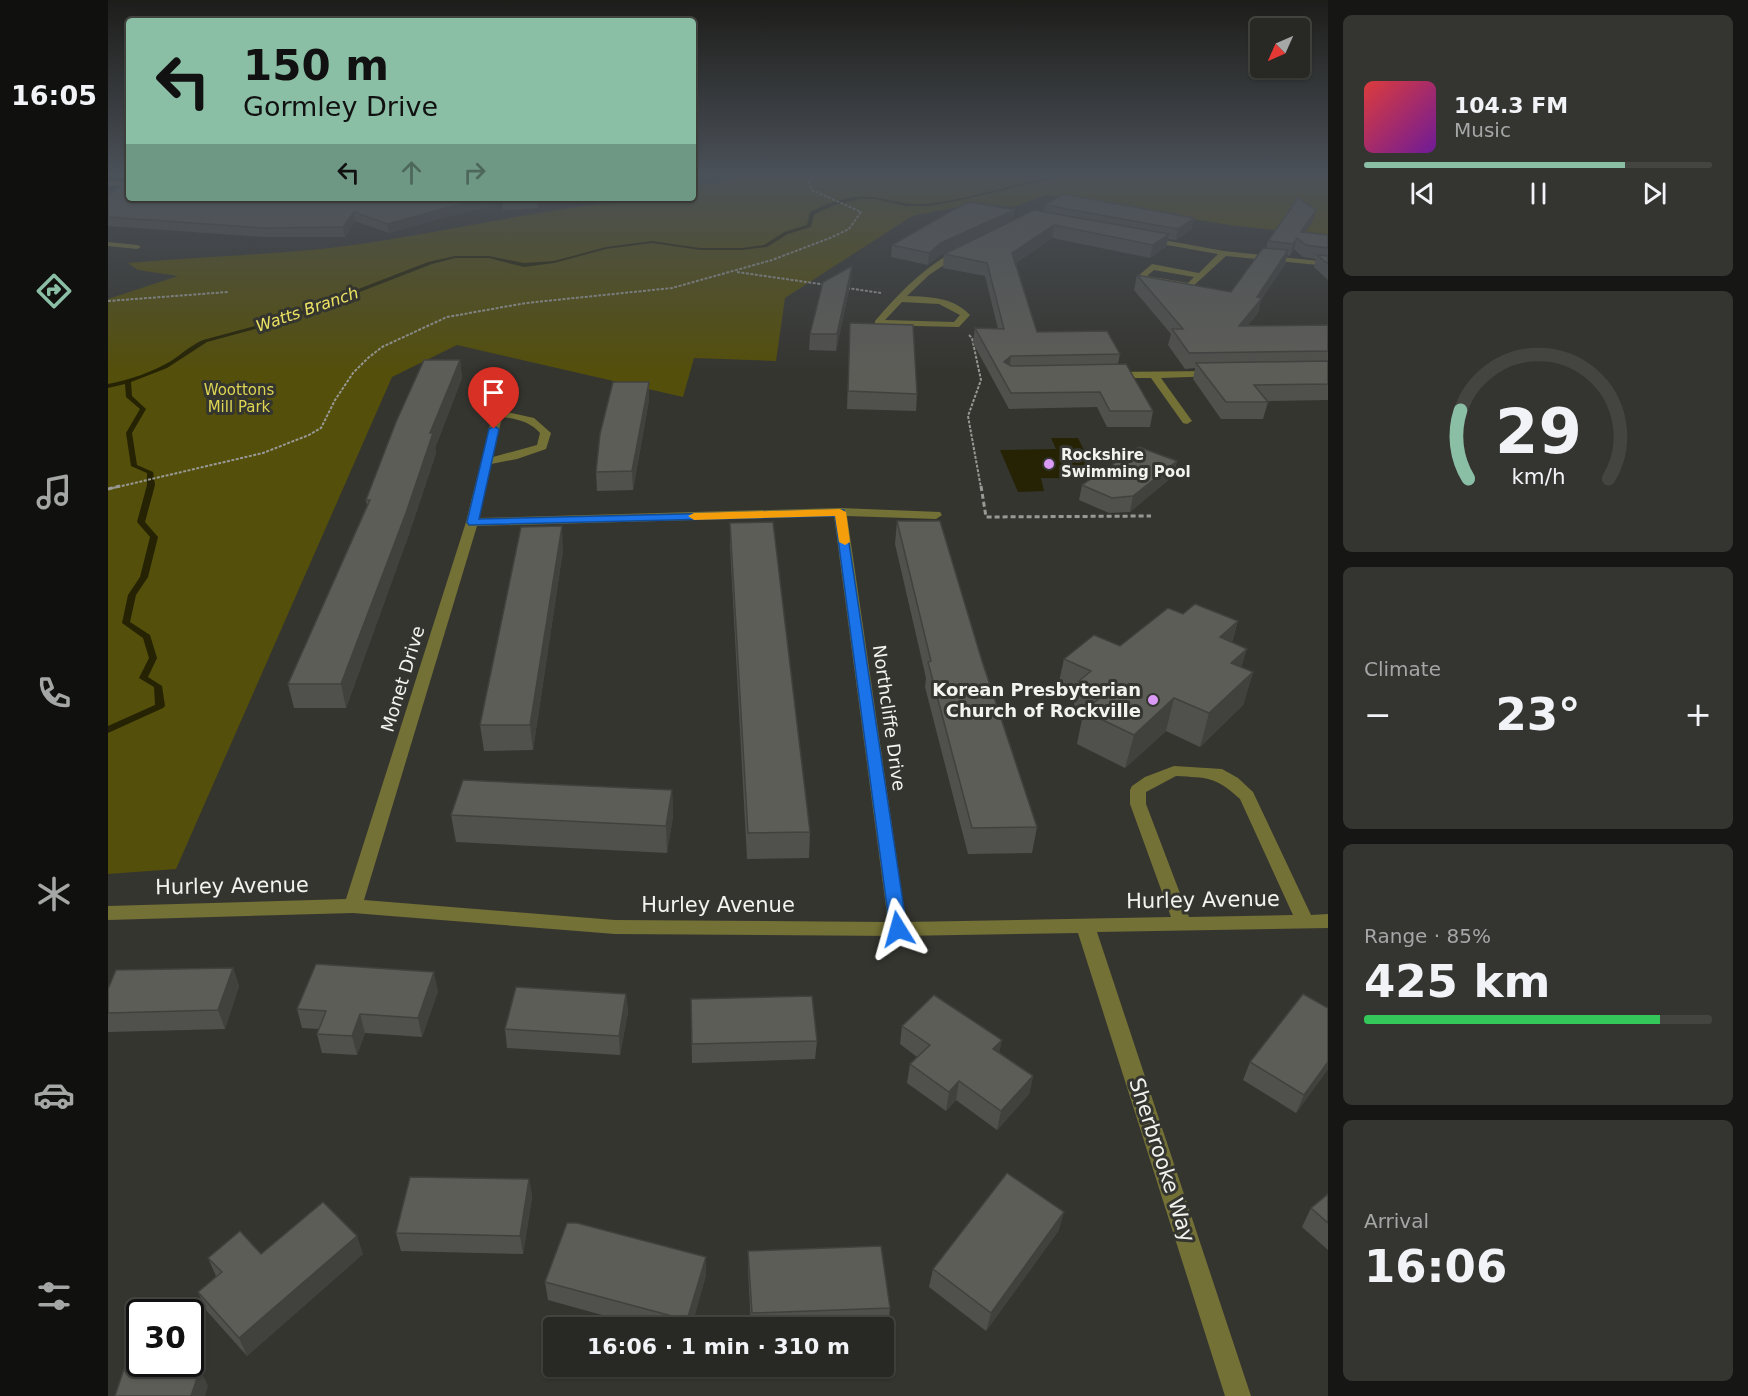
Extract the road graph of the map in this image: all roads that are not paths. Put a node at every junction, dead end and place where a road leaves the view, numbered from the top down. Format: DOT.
graph roads {
  1 [pos="1157,241"];
  2 [pos="108,244"];
  3 [pos="137,247"];
  4 [pos="966,249"];
  5 [pos="1224,253"];
  6 [pos="1328,264"];
  7 [pos="1201,276"];
  8 [pos="900,297"];
  9 [pos="1224,374"];
  10 [pos="1099,375"];
  11 [pos="1154,375"];
  12 [pos="1187,421"];
  13 [pos="486,462"];
  14 [pos="840,512"];
  15 [pos="936,515"];
  16 [pos="472,522"];
  17 [pos="353,906"];
  18 [pos="108,913"];
  19 [pos="1328,921"];
  20 [pos="1305,922"];
  21 [pos="1182,923"];
  22 [pos="1085,925"];
  23 [pos="898,929"];
  24 [pos="1238,1396"];
  1 -- 5 [label="street"];
  2 -- 3 [label="street"];
  4 -- 8 [label="street"];
  5 -- 6 [label="street"];
  5 -- 7 [label="street"];
  7 -- 7 [label="street"];
  8 -- 8 [label="street"];
  9 -- 11 [label="street"];
  10 -- 11 [label="street"];
  11 -- 12 [label="street"];
  13 -- 16 [label="street, Monet Drive"];
  14 -- 15 [label="street"];
  14 -- 16 [label="street"];
  14 -- 23 [label="street, Northcliffe Drive"];
  16 -- 17 [label="street, Monet Drive"];
  17 -- 18 [label="street, Hurley Avenue"];
  17 -- 23 [label="street, Hurley Avenue"];
  19 -- 20 [label="street, Hurley Avenue"];
  20 -- 21 [label="street, Hurley Avenue"];
  20 -- 21 [label="street"];
  21 -- 22 [label="street, Hurley Avenue"];
  22 -- 23 [label="street, Hurley Avenue"];
  22 -- 24 [label="street, Sherbrooke Way"];
}
